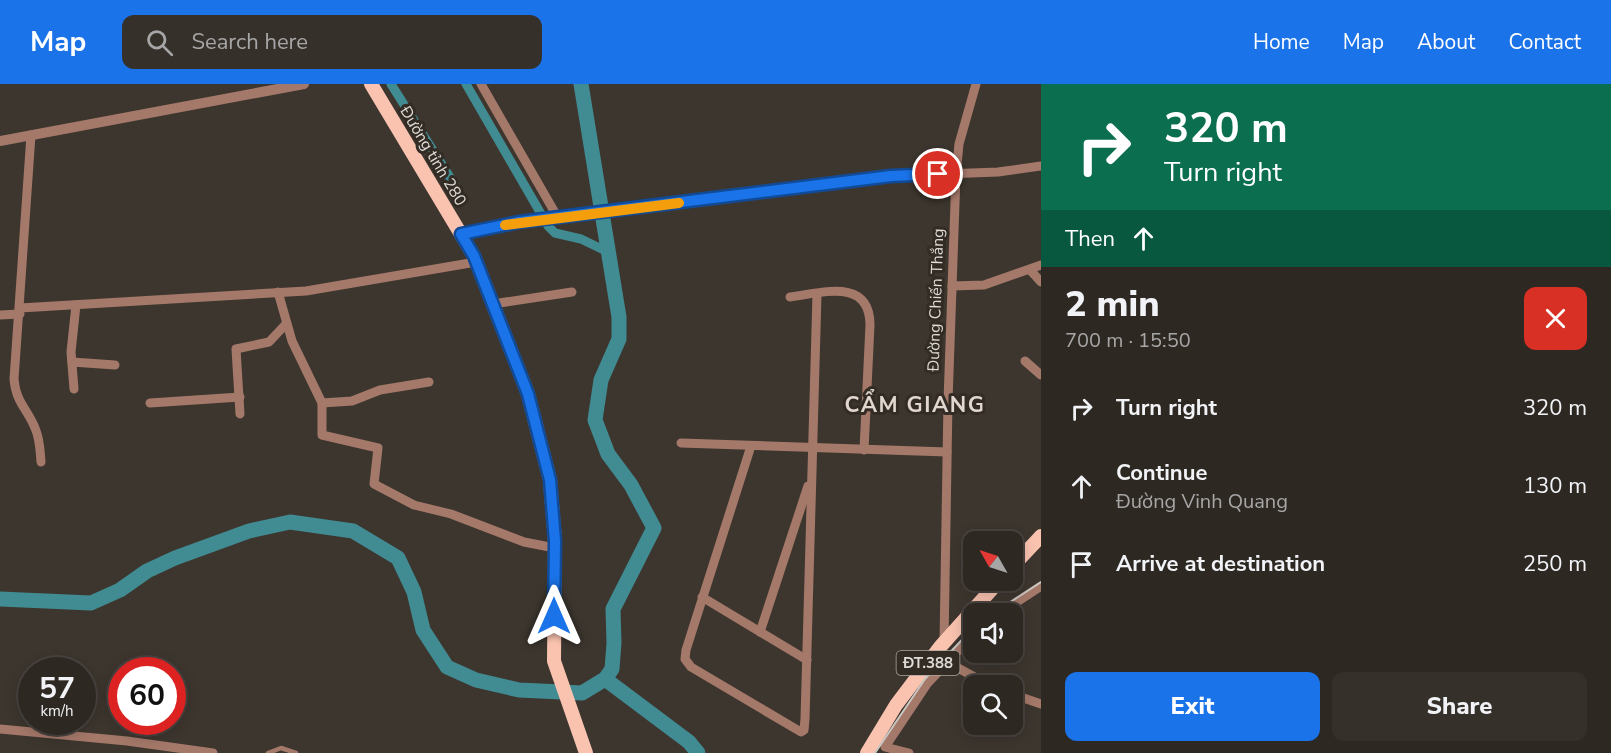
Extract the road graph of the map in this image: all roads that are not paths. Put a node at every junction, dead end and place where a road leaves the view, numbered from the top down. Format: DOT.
graph roads {
  1 [pos="304,84"];
  2 [pos="371,84"];
  3 [pos="481,84"];
  4 [pos="976,84"];
  5 [pos="31,135"];
  6 [pos="0,141"];
  7 [pos="1041,166"];
  8 [pos="956,175"];
  9 [pos="558,218"];
  10 [pos="461,234"];
  11 [pos="476,261"];
  12 [pos="1041,265"];
  13 [pos="1030,270"];
  14 [pos="1041,282"];
  15 [pos="952,286"];
  16 [pos="278,292"];
  17 [pos="572,292"];
  18 [pos="817,294"];
  19 [pos="790,297"];
  20 [pos="493,304"];
  21 [pos="76,305"];
  22 [pos="20,311"];
  23 [pos="0,315"];
  24 [pos="286,324"];
  25 [pos="1025,361"];
  26 [pos="72,362"];
  27 [pos="115,365"];
  28 [pos="1041,375"];
  29 [pos="429,382"];
  30 [pos="74,389"];
  31 [pos="240,397"];
  32 [pos="150,403"];
  33 [pos="322,403"];
  34 [pos="240,414"];
  35 [pos="681,443"];
  36 [pos="751,446"];
  37 [pos="812,448"];
  38 [pos="864,450"];
  39 [pos="947,452"];
  40 [pos="41,462"];
  41 [pos="812,476"];
  42 [pos="1041,536"];
  43 [pos="555,548"];
  44 [pos="1023,555"];
  45 [pos="1041,586"];
  46 [pos="991,591"];
  47 [pos="702,597"];
  48 [pos="1016,603"];
  49 [pos="760,632"];
  50 [pos="963,639"];
  51 [pos="944,649"];
  52 [pos="807,660"];
  53 [pos="971,675"];
  54 [pos="1023,698"];
  55 [pos="1041,704"];
  56 [pos="0,729"];
  57 [pos="213,753"];
  58 [pos="268,753"];
  59 [pos="296,753"];
  60 [pos="586,753"];
  61 [pos="867,753"];
  62 [pos="909,753"];
  1 -- 5 [label="street"];
  2 -- 10 [label="main road, Đường tỉnh 280"];
  3 -- 9 [label="street"];
  4 -- 8 [label="street, Đường Chiến Thắng"];
  5 -- 6 [label="street"];
  5 -- 22 [label="street"];
  7 -- 8 [label="street"];
  8 -- 9 [label="street"];
  8 -- 15 [label="street, Đường Chiến Thắng"];
  9 -- 10 [label="street"];
  10 -- 11 [label="main road, Đường tỉnh 280"];
  11 -- 16 [label="street"];
  11 -- 20 [label="main road, Đường tỉnh 280"];
  12 -- 13 [label="street"];
  13 -- 14 [label="street"];
  13 -- 15 [label="street"];
  15 -- 39 [label="street, Đường Chiến Thắng"];
  16 -- 21 [label="street"];
  16 -- 24 [label="street"];
  17 -- 20 [label="street"];
  18 -- 19 [label="street"];
  18 -- 37 [label="street"];
  18 -- 38 [label="street"];
  20 -- 43 [label="main road, Đường tỉnh 280"];
  21 -- 22 [label="street"];
  21 -- 26 [label="street"];
  22 -- 23 [label="street"];
  22 -- 40 [label="street"];
  24 -- 31 [label="street"];
  24 -- 33 [label="street"];
  25 -- 28 [label="street"];
  26 -- 27 [label="street"];
  26 -- 30 [label="street"];
  29 -- 33 [label="street"];
  31 -- 32 [label="street"];
  31 -- 34 [label="street"];
  33 -- 43 [label="street"];
  35 -- 36 [label="street"];
  36 -- 37 [label="street"];
  36 -- 47 [label="street"];
  37 -- 38 [label="street"];
  37 -- 41 [label="street"];
  38 -- 39 [label="street"];
  39 -- 51 [label="street, Đường Chiến Thắng"];
  41 -- 49 [label="street"];
  41 -- 52 [label="street"];
  42 -- 44 [label="main road"];
  43 -- 60 [label="main road, Đường tỉnh 280"];
  45 -- 48 [label="street"];
  46 -- 51 [label="main road, ĐT.388"];
  47 -- 49 [label="street"];
  47 -- 52 [label="street"];
  49 -- 52 [label="street"];
  50 -- 51 [label="street"];
  51 -- 53 [label="street"];
  51 -- 61 [label="main road, ĐT.388"];
  51 -- 62 [label="street"];
  54 -- 55 [label="street"];
  56 -- 57 [label="street"];
  58 -- 59 [label="lane"];
}
